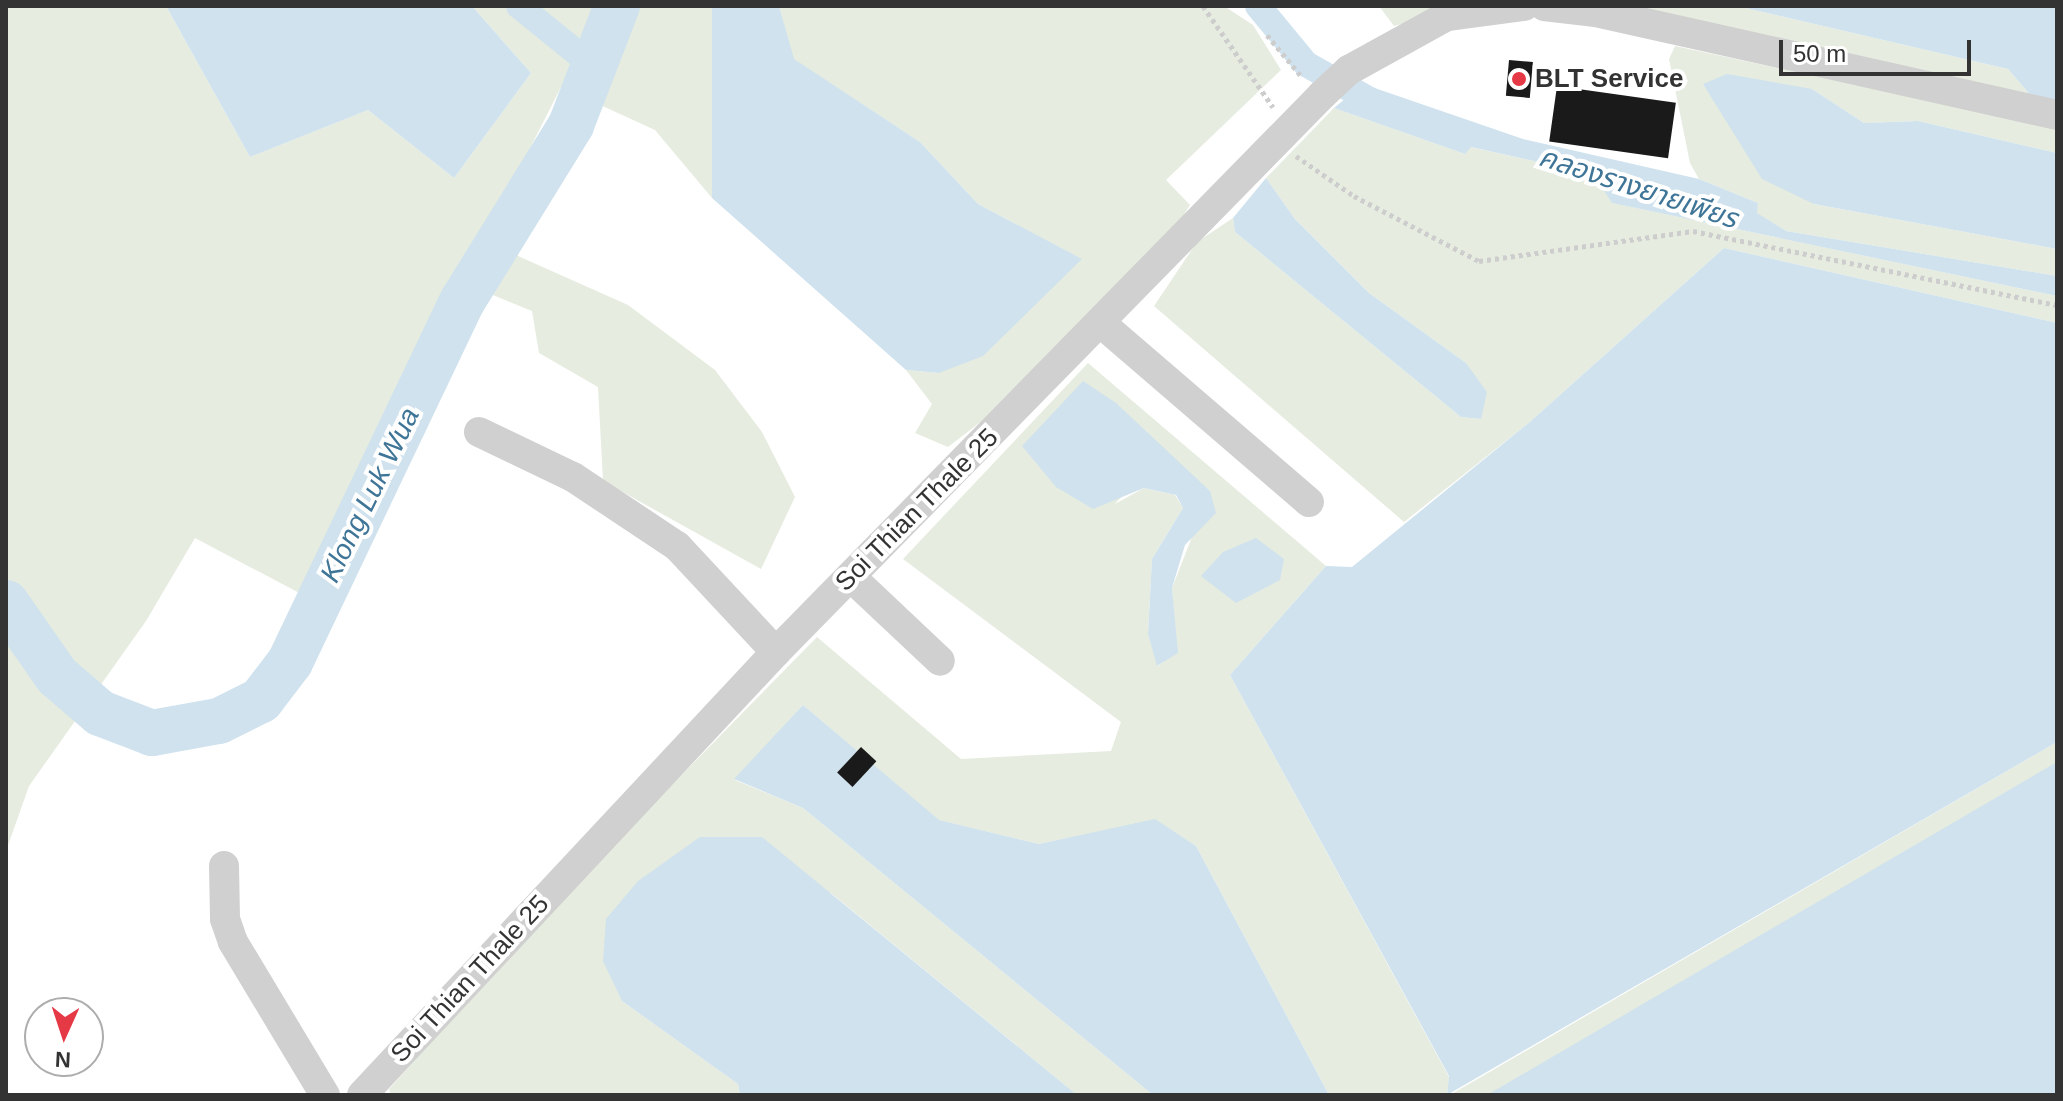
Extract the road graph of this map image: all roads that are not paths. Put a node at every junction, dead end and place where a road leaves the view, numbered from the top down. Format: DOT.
graph roads {
  1 [pos="1524,6"];
  2 [pos="1544,6"];
  3 [pos="2057,115"];
  4 [pos="1102,324"];
  5 [pos="479,432"];
  6 [pos="1309,502"];
  7 [pos="851,577"];
  8 [pos="783,645"];
  9 [pos="940,661"];
  10 [pos="224,866"];
  11 [pos="325,1095"];
  12 [pos="362,1095"];
  1 -- 4 [label="street, Soi Thian Thale 25"];
  2 -- 3 [label="street"];
  4 -- 6 [label="street"];
  4 -- 7 [label="street, Soi Thian Thale 25"];
  5 -- 8 [label="street"];
  7 -- 8 [label="street, Soi Thian Thale 25"];
  7 -- 9 [label="street"];
  8 -- 12 [label="street, Soi Thian Thale 25"];
  10 -- 11 [label="street"];
}
